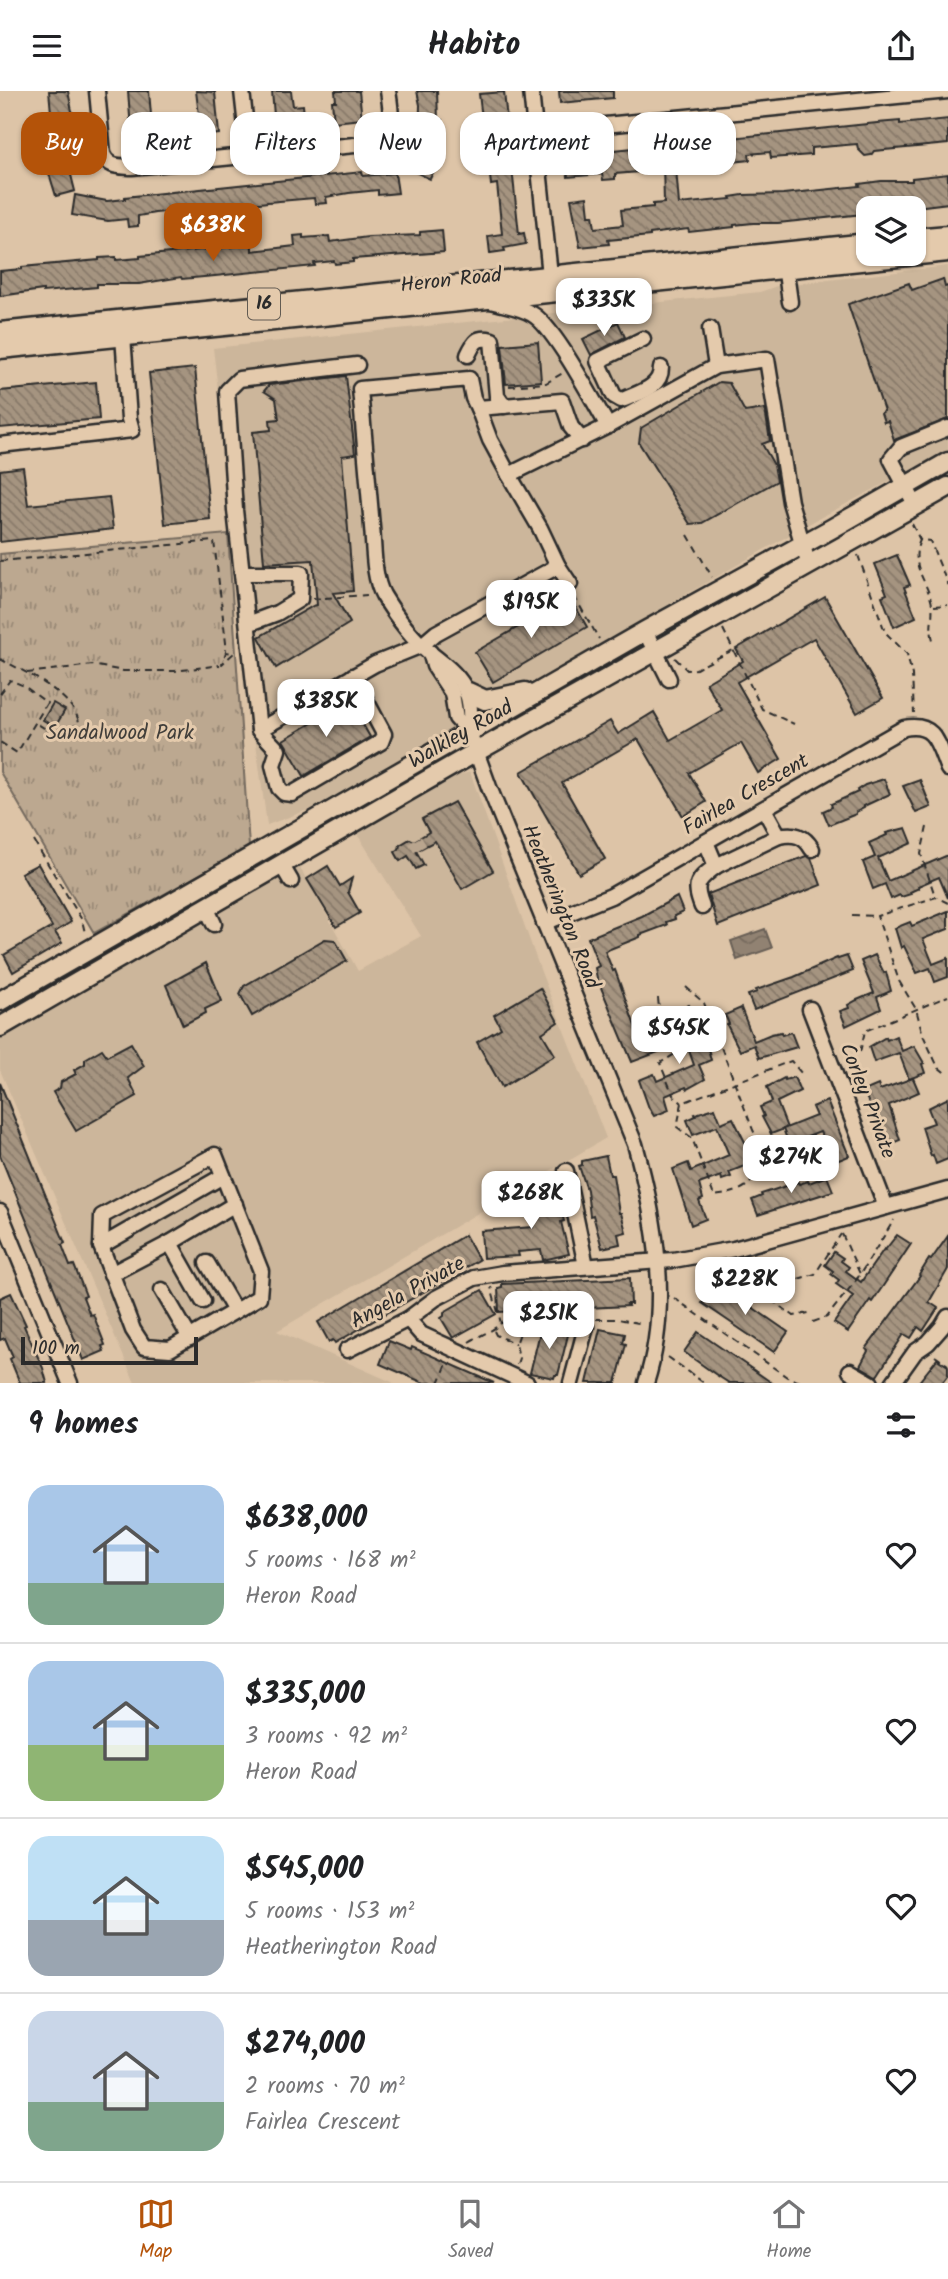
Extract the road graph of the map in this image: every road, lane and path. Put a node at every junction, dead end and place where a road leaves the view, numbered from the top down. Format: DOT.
graph roads {
  1 [pos="97,91"];
  2 [pos="242,91"];
  3 [pos="388,91"];
  4 [pos="531,91"];
  5 [pos="948,92"];
  6 [pos="244,112"];
  7 [pos="533,112"];
  8 [pos="614,124"];
  9 [pos="340,146"];
  10 [pos="230,156"];
  11 [pos="539,175"];
  12 [pos="948,235"];
  13 [pos="926,237"];
  14 [pos="856,245"];
  15 [pos="948,252"];
  16 [pos="785,259"];
  17 [pos="551,285"];
  18 [pos="487,300"];
  19 [pos="790,302"];
  20 [pos="710,328"];
  21 [pos="0,332"];
  22 [pos="123,336"];
  23 [pos="643,339"];
  24 [pos="0,349"];
  25 [pos="468,355"];
  26 [pos="357,365"];
  27 [pos="716,366"];
  28 [pos="661,368"];
  29 [pos="564,372"];
  30 [pos="508,386"];
  31 [pos="504,406"];
  32 [pos="478,408"];
  33 [pos="608,426"];
  34 [pos="948,428"];
  35 [pos="582,440"];
  36 [pos="0,445"];
  37 [pos="948,463"];
  38 [pos="509,475"];
  39 [pos="906,486"];
  40 [pos="948,487"];
  41 [pos="913,513"];
  42 [pos="688,535"];
  43 [pos="920,540"];
  44 [pos="802,545"];
  45 [pos="856,551"];
  46 [pos="0,561"];
  47 [pos="558,566"];
  48 [pos="809,566"];
  49 [pos="242,573"];
  50 [pos="706,581"];
  51 [pos="948,585"];
  52 [pos="570,588"];
  53 [pos="382,592"];
  54 [pos="300,600"];
  55 [pos="948,605"];
  56 [pos="932,606"];
  57 [pos="248,624"];
  58 [pos="723,628"];
  59 [pos="645,631"];
  60 [pos="599,639"];
  61 [pos="934,643"];
  62 [pos="426,649"];
  63 [pos="733,650"];
  64 [pos="226,652"];
  65 [pos="655,652"];
  66 [pos="675,657"];
  67 [pos="0,659"];
  68 [pos="222,664"];
  69 [pos="27,673"];
  70 [pos="353,676"];
  71 [pos="669,679"];
  72 [pos="555,682"];
  73 [pos="468,692"];
  74 [pos="0,694"];
  75 [pos="36,723"];
  76 [pos="794,724"];
  77 [pos="915,726"];
  78 [pos="259,730"];
  79 [pos="469,732"];
  80 [pos="0,743"];
  81 [pos="476,752"];
  82 [pos="948,769"];
  83 [pos="764,809"];
  84 [pos="927,827"];
  85 [pos="779,836"];
  86 [pos="33,841"];
  87 [pos="706,842"];
  88 [pos="812,849"];
  89 [pos="281,864"];
  90 [pos="716,866"];
  91 [pos="291,881"];
  92 [pos="936,897"];
  93 [pos="948,904"];
  94 [pos="206,907"];
  95 [pos="702,907"];
  96 [pos="852,915"];
  97 [pos="877,916"];
  98 [pos="544,923"];
  99 [pos="214,924"];
  100 [pos="85,935"];
  101 [pos="686,987"];
  102 [pos="948,996"];
  103 [pos="658,998"];
  104 [pos="0,1001"];
  105 [pos="810,1009"];
  106 [pos="916,1009"];
  107 [pos="0,1027"];
  108 [pos="860,1052"];
  109 [pos="802,1074"];
  110 [pos="948,1075"];
  111 [pos="734,1082"];
  112 [pos="682,1103"];
  113 [pos="566,1171"];
  114 [pos="223,1176"];
  115 [pos="948,1190"];
  116 [pos="235,1204"];
  117 [pos="890,1214"];
  118 [pos="1,1215"];
  119 [pos="170,1243"];
  120 [pos="102,1246"];
  121 [pos="657,1261"];
  122 [pos="207,1263"];
  123 [pos="722,1265"];
  124 [pos="586,1266"];
  125 [pos="111,1273"];
  126 [pos="860,1273"];
  127 [pos="488,1276"];
  128 [pos="798,1279"];
  129 [pos="162,1290"];
  130 [pos="674,1298"];
  131 [pos="203,1301"];
  132 [pos="235,1311"];
  133 [pos="809,1313"];
  134 [pos="948,1317"];
  135 [pos="408,1319"];
  136 [pos="813,1322"];
  137 [pos="501,1323"];
  138 [pos="586,1327"];
  139 [pos="494,1330"];
  140 [pos="190,1338"];
  141 [pos="516,1344"];
  142 [pos="923,1347"];
  143 [pos="348,1350"];
  144 [pos="455,1352"];
  145 [pos="668,1357"];
  146 [pos="948,1365"];
  147 [pos="850,1371"];
  148 [pos="512,1377"];
  149 [pos="787,1377"];
  150 [pos="69,1383"];
  151 [pos="439,1383"];
  152 [pos="527,1383"];
  153 [pos="571,1383"];
  154 [pos="646,1383"];
  155 [pos="704,1383"];
  156 [pos="783,1383"];
  157 [pos="803,1383"];
  158 [pos="871,1383"];
  159 [pos="893,1383"];
  1 -- 10 [label="street"];
  2 -- 6 [label="street"];
  3 -- 9 [label="street"];
  4 -- 7 [label="street"];
  5 -- 8 [label="street"];
  11 -- 17 [label="street"];
  12 -- 13 [label="main road"];
  14 -- 16 [label="main road, Heron Road / 16"];
  15 -- 16 [label="main road, Heron Road / 16"];
  16 -- 17 [label="main road, Heron Road / 16"];
  16 -- 19 [label="street"];
  17 -- 18 [label="main road, Heron Road / 16"];
  17 -- 21 [label="main road, Heron Road / 16"];
  18 -- 22 [label="main road, Heron Road / 16"];
  18 -- 33 [label="street"];
  20 -- 27 [label="street"];
  22 -- 24 [label="main road, Heron Road / 16"];
  22 -- 36 [label="street"];
  23 -- 28 [label="street"];
  25 -- 31 [label="street"];
  26 -- 49 [label="street"];
  27 -- 33 [label="street"];
  27 -- 44 [label="street"];
  29 -- 30 [label="path"];
  31 -- 32 [label="street"];
  31 -- 35 [label="street"];
  32 -- 38 [label="street"];
  32 -- 53 [label="street"];
  33 -- 35 [label="street"];
  34 -- 39 [label="street"];
  35 -- 38 [label="street"];
  37 -- 39 [label="main road, Walkley Road"];
  38 -- 47 [label="street"];
  39 -- 41 [label="street"];
  39 -- 44 [label="main road, Walkley Road"];
  40 -- 41 [label="main road, Walkley Road"];
  41 -- 43 [label="path"];
  41 -- 48 [label="main road, Walkley Road"];
  42 -- 50 [label="path"];
  43 -- 51 [label="path"];
  43 -- 56 [label="path"];
  44 -- 48 [label="street"];
  44 -- 59 [label="main road, Walkley Road"];
  45 -- 77 [label="path"];
  46 -- 64 [label="path"];
  47 -- 52 [label="street"];
  47 -- 62 [label="street"];
  48 -- 65 [label="main road, Walkley Road"];
  49 -- 54 [label="street"];
  49 -- 57 [label="street"];
  52 -- 60 [label="path"];
  53 -- 54 [label="path"];
  53 -- 62 [label="street"];
  54 -- 57 [label="street"];
  55 -- 56 [label="path"];
  56 -- 61 [label="path"];
  57 -- 78 [label="street"];
  58 -- 63 [label="path"];
  59 -- 65 [label="street"];
  59 -- 72 [label="main road, Walkley Road"];
  62 -- 70 [label="street"];
  62 -- 73 [label="street"];
  62 -- 79 [label="street"];
  63 -- 66 [label="path"];
  63 -- 76 [label="path"];
  64 -- 68 [label="path"];
  64 -- 68 [label="path"];
  65 -- 71 [label="street"];
  65 -- 81 [label="main road, Walkley Road"];
  67 -- 69 [label="path"];
  68 -- 69 [label="path"];
  69 -- 75 [label="path"];
  70 -- 78 [label="street"];
  70 -- 78 [label="street"];
  72 -- 73 [label="main road"];
  72 -- 79 [label="main road, Walkley Road"];
  73 -- 79 [label="street"];
  74 -- 75 [label="path"];
  75 -- 80 [label="path"];
  77 -- 82 [label="street"];
  77 -- 83 [label="street, Fairlea Crescent"];
  79 -- 81 [label="street, Heatherington Road"];
  79 -- 104 [label="main road, Walkley Road"];
  81 -- 89 [label="main road, Walkley Road"];
  81 -- 98 [label="street, Heatherington Road"];
  83 -- 85 [label="street"];
  83 -- 87 [label="street, Fairlea Crescent"];
  84 -- 92 [label="path"];
  85 -- 88 [label="street"];
  85 -- 90 [label="street"];
  86 -- 100 [label="path"];
  87 -- 90 [label="street"];
  87 -- 98 [label="street, Fairlea Crescent"];
  89 -- 91 [label="street"];
  89 -- 94 [label="main road, Walkley Road"];
  90 -- 95 [label="street"];
  92 -- 93 [label="path"];
  92 -- 97 [label="path"];
  94 -- 99 [label="street"];
  94 -- 107 [label="main road, Walkley Road"];
  96 -- 97 [label="path"];
  97 -- 106 [label="path"];
  98 -- 121 [label="street, Heatherington Road"];
  101 -- 111 [label="path"];
  102 -- 106 [label="path"];
  103 -- 112 [label="path"];
  105 -- 117 [label="street, Corley Private"];
  106 -- 108 [label="path"];
  106 -- 110 [label="path"];
  109 -- 111 [label="path"];
  111 -- 112 [label="path"];
  111 -- 112 [label="path"];
  113 -- 124 [label="street"];
  114 -- 116 [label="street"];
  114 -- 120 [label="street"];
  114 -- 120 [label="street"];
  115 -- 117 [label="street"];
  116 -- 119 [label="street"];
  116 -- 132 [label="street"];
  117 -- 121 [label="street"];
  117 -- 126 [label="path"];
  118 -- 150 [label="street"];
  119 -- 125 [label="street"];
  119 -- 131 [label="street"];
  120 -- 125 [label="street"];
  121 -- 124 [label="street, Angela Private"];
  121 -- 154 [label="street, Heatherington Road"];
  122 -- 132 [label="street"];
  123 -- 133 [label="path"];
  124 -- 127 [label="street, Angela Private"];
  125 -- 140 [label="street"];
  126 -- 128 [label="path"];
  126 -- 136 [label="path"];
  127 -- 135 [label="street, Angela Private"];
  127 -- 137 [label="path"];
  129 -- 140 [label="street"];
  130 -- 149 [label="path"];
  132 -- 140 [label="street"];
  134 -- 142 [label="street"];
  135 -- 143 [label="street, Angela Private"];
  135 -- 144 [label="street"];
  137 -- 139 [label="path"];
  137 -- 141 [label="path"];
  138 -- 153 [label="street"];
  139 -- 141 [label="path"];
  139 -- 144 [label="path"];
  141 -- 148 [label="path"];
  142 -- 146 [label="path"];
  142 -- 159 [label="street"];
  144 -- 148 [label="street"];
  144 -- 151 [label="path"];
  145 -- 155 [label="path"];
  147 -- 158 [label="street"];
  148 -- 152 [label="street"];
  149 -- 156 [label="path"];
  149 -- 157 [label="path"];
}
